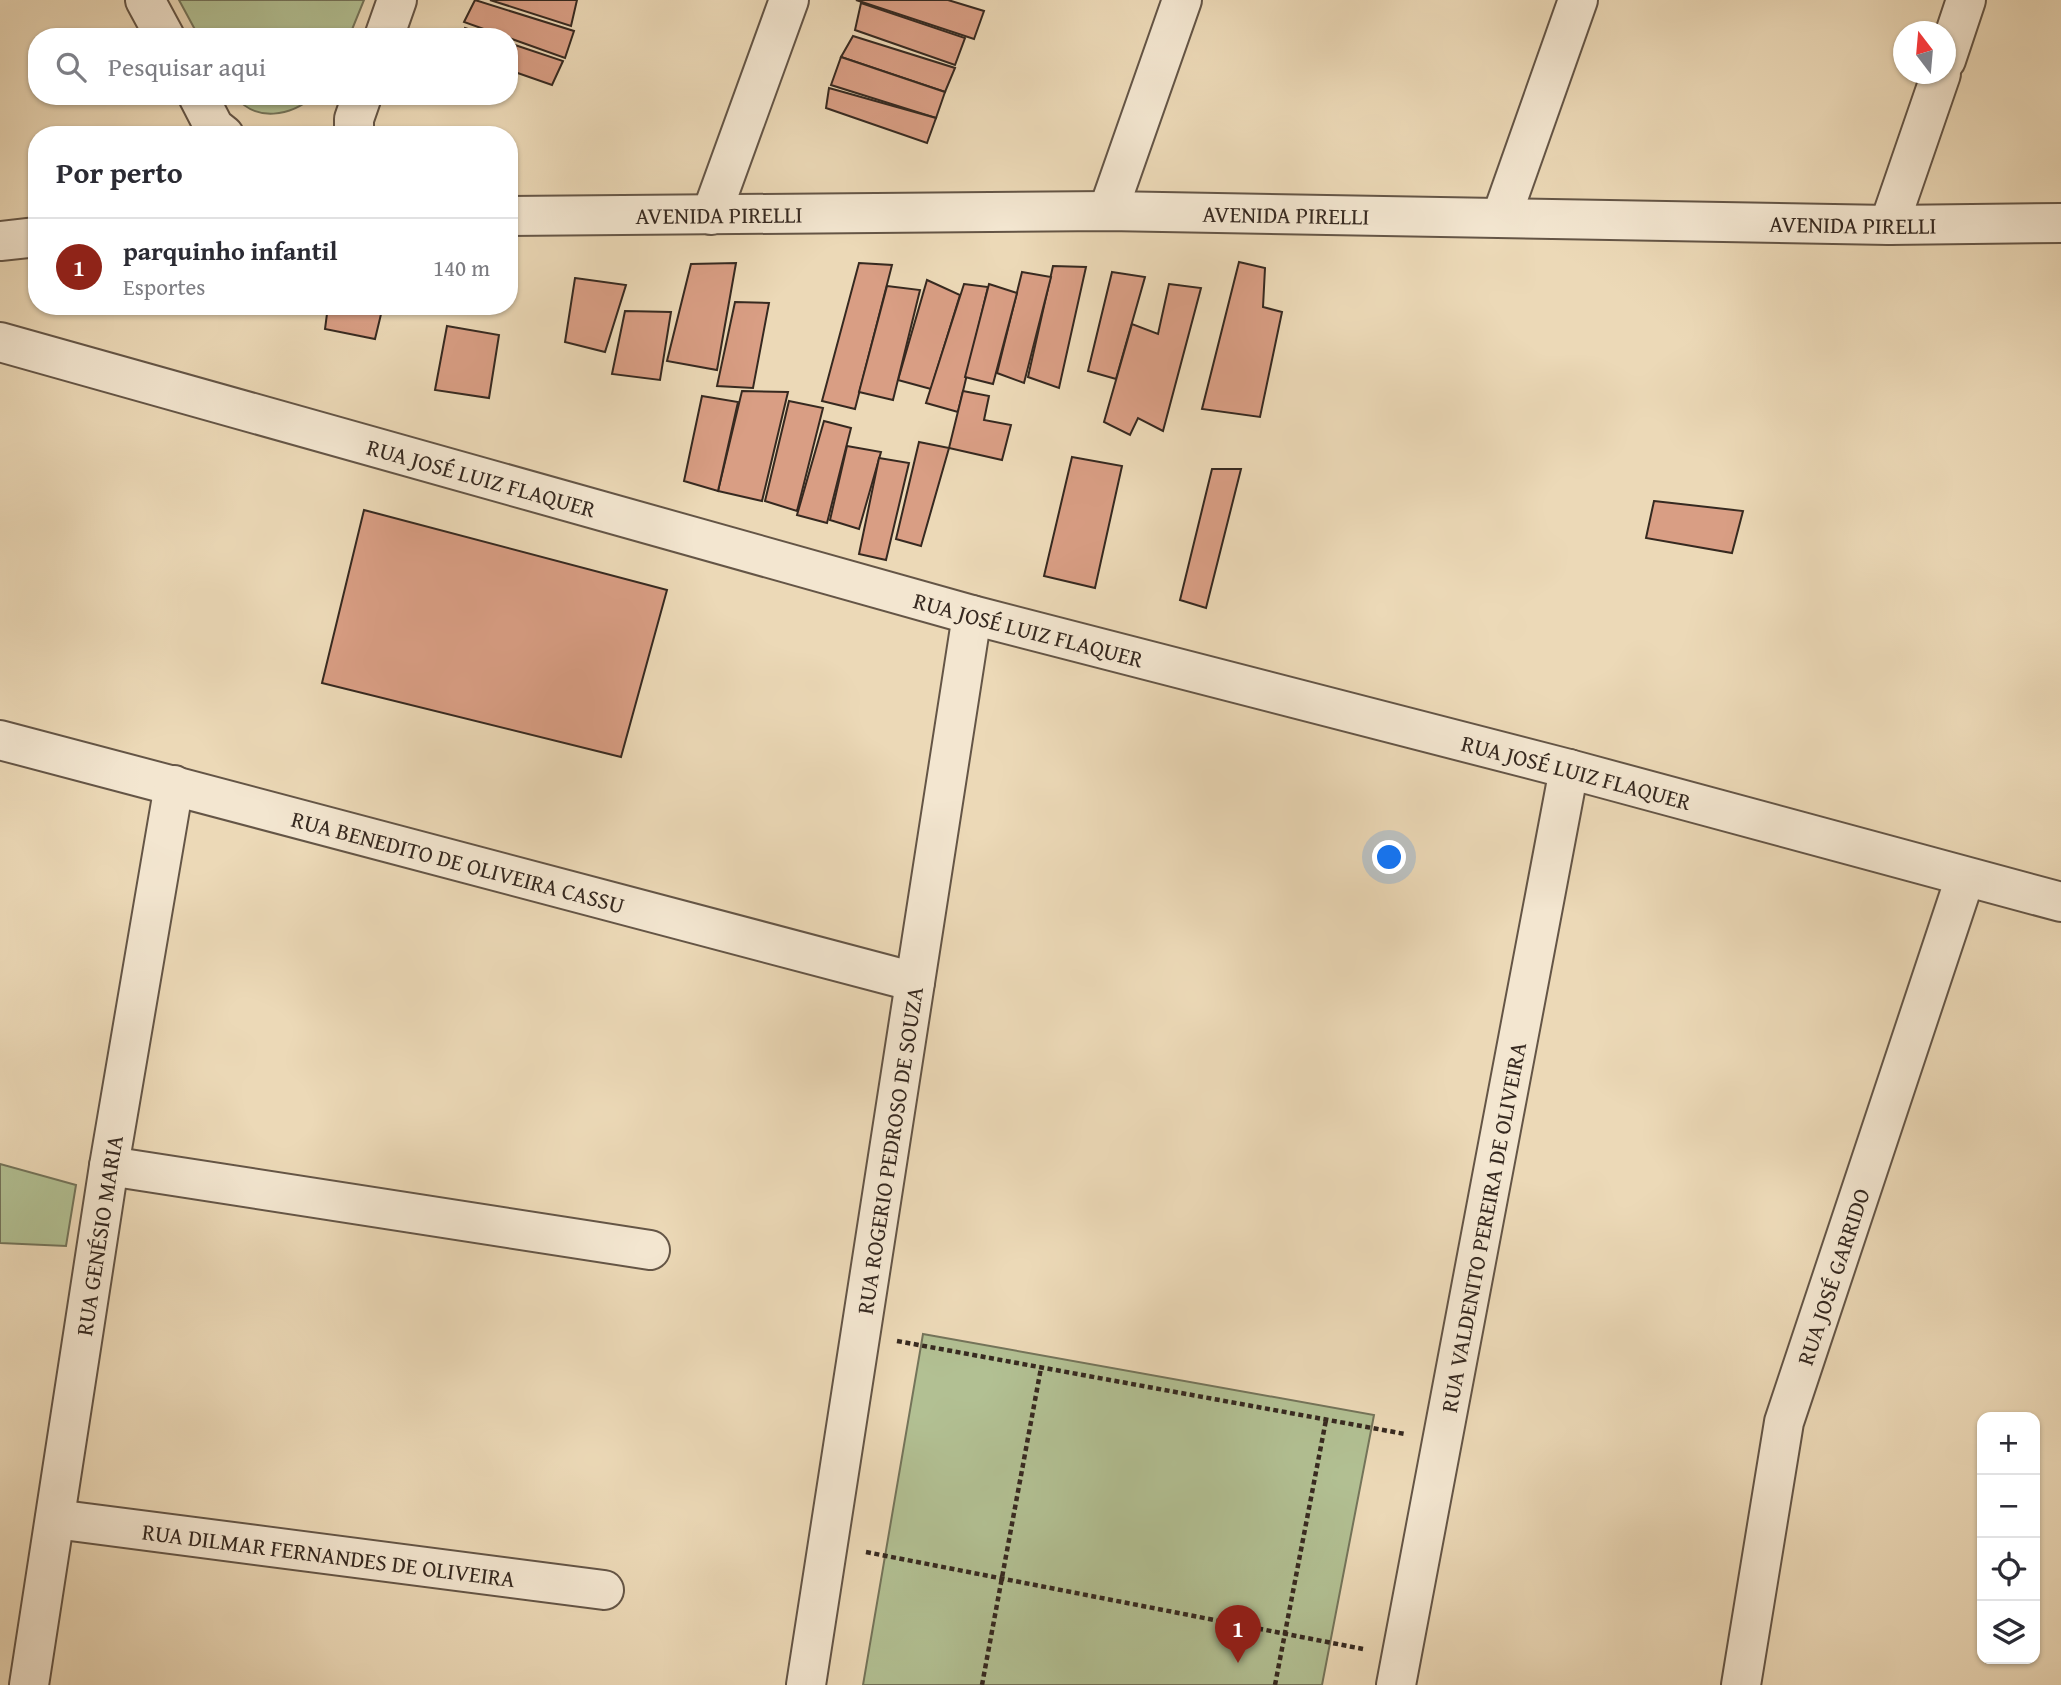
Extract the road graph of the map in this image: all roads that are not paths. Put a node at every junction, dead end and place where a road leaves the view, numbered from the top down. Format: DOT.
graph roads {
  1 [pos="145,0"];
  2 [pos="397,0"];
  3 [pos="789,0"];
  4 [pos="1182,0"];
  5 [pos="1578,0"];
  6 [pos="1966,0"];
  7 [pos="160,28"];
  8 [pos="387,28"];
  9 [pos="1956,29"];
  10 [pos="1938,84"];
  11 [pos="1108,211"];
  12 [pos="711,215"];
  13 [pos="518,216"];
  14 [pos="1502,218"];
  15 [pos="2011,223"];
  16 [pos="2061,223"];
  17 [pos="1889,225"];
  18 [pos="28,238"];
  19 [pos="2061,238"];
  20 [pos="0,240"];
  21 [pos="0,342"];
  22 [pos="972,615"];
  23 [pos="0,740"];
  24 [pos="1569,769"];
  25 [pos="174,785"];
  26 [pos="1965,878"];
  27 [pos="2061,902"];
  28 [pos="915,982"];
  29 [pos="109,1166"];
  30 [pos="650,1250"];
  31 [pos="55,1519"];
  32 [pos="604,1590"];
  33 [pos="1399,1671"];
  34 [pos="29,1685"];
  35 [pos="806,1685"];
  36 [pos="1741,1685"];
  1 -- 7 [label="street"];
  2 -- 8 [label="street"];
  3 -- 12 [label="street"];
  4 -- 11 [label="street"];
  5 -- 14 [label="street"];
  6 -- 9 [label="street"];
  10 -- 17 [label="street"];
  11 -- 12 [label="street, AVENIDA PIRELLI"];
  11 -- 14 [label="street, AVENIDA PIRELLI"];
  12 -- 13 [label="street, AVENIDA PIRELLI"];
  14 -- 17 [label="street, AVENIDA PIRELLI"];
  15 -- 16 [label="street, AVENIDA PIRELLI"];
  15 -- 17 [label="street, AVENIDA PIRELLI"];
  15 -- 19 [label="street"];
  18 -- 20 [label="street"];
  21 -- 22 [label="street, RUA JOSÉ LUIZ FLAQUER"];
  22 -- 24 [label="street, RUA JOSÉ LUIZ FLAQUER"];
  22 -- 28 [label="street, RUA ROGERIO PEDROSO DE SOUZA"];
  23 -- 25 [label="street, RUA BENEDITO DE OLIVEIRA CASSU"];
  24 -- 26 [label="street, RUA JOSÉ LUIZ FLAQUER"];
  24 -- 33 [label="street, RUA VALDENITO PEREIRA DE OLIVEIRA"];
  25 -- 28 [label="street, RUA BENEDITO DE OLIVEIRA CASSU"];
  25 -- 29 [label="street, RUA GENÉSIO MARIA"];
  26 -- 27 [label="street, RUA JOSÉ LUIZ FLAQUER"];
  26 -- 36 [label="street, RUA JOSÉ GARRIDO"];
  28 -- 35 [label="street, RUA ROGERIO PEDROSO DE SOUZA"];
  29 -- 30 [label="street"];
  29 -- 31 [label="street, RUA GENÉSIO MARIA"];
  31 -- 32 [label="street, RUA DILMAR FERNANDES DE OLIVEIRA"];
  31 -- 34 [label="street, RUA GENÉSIO MARIA"];
}
